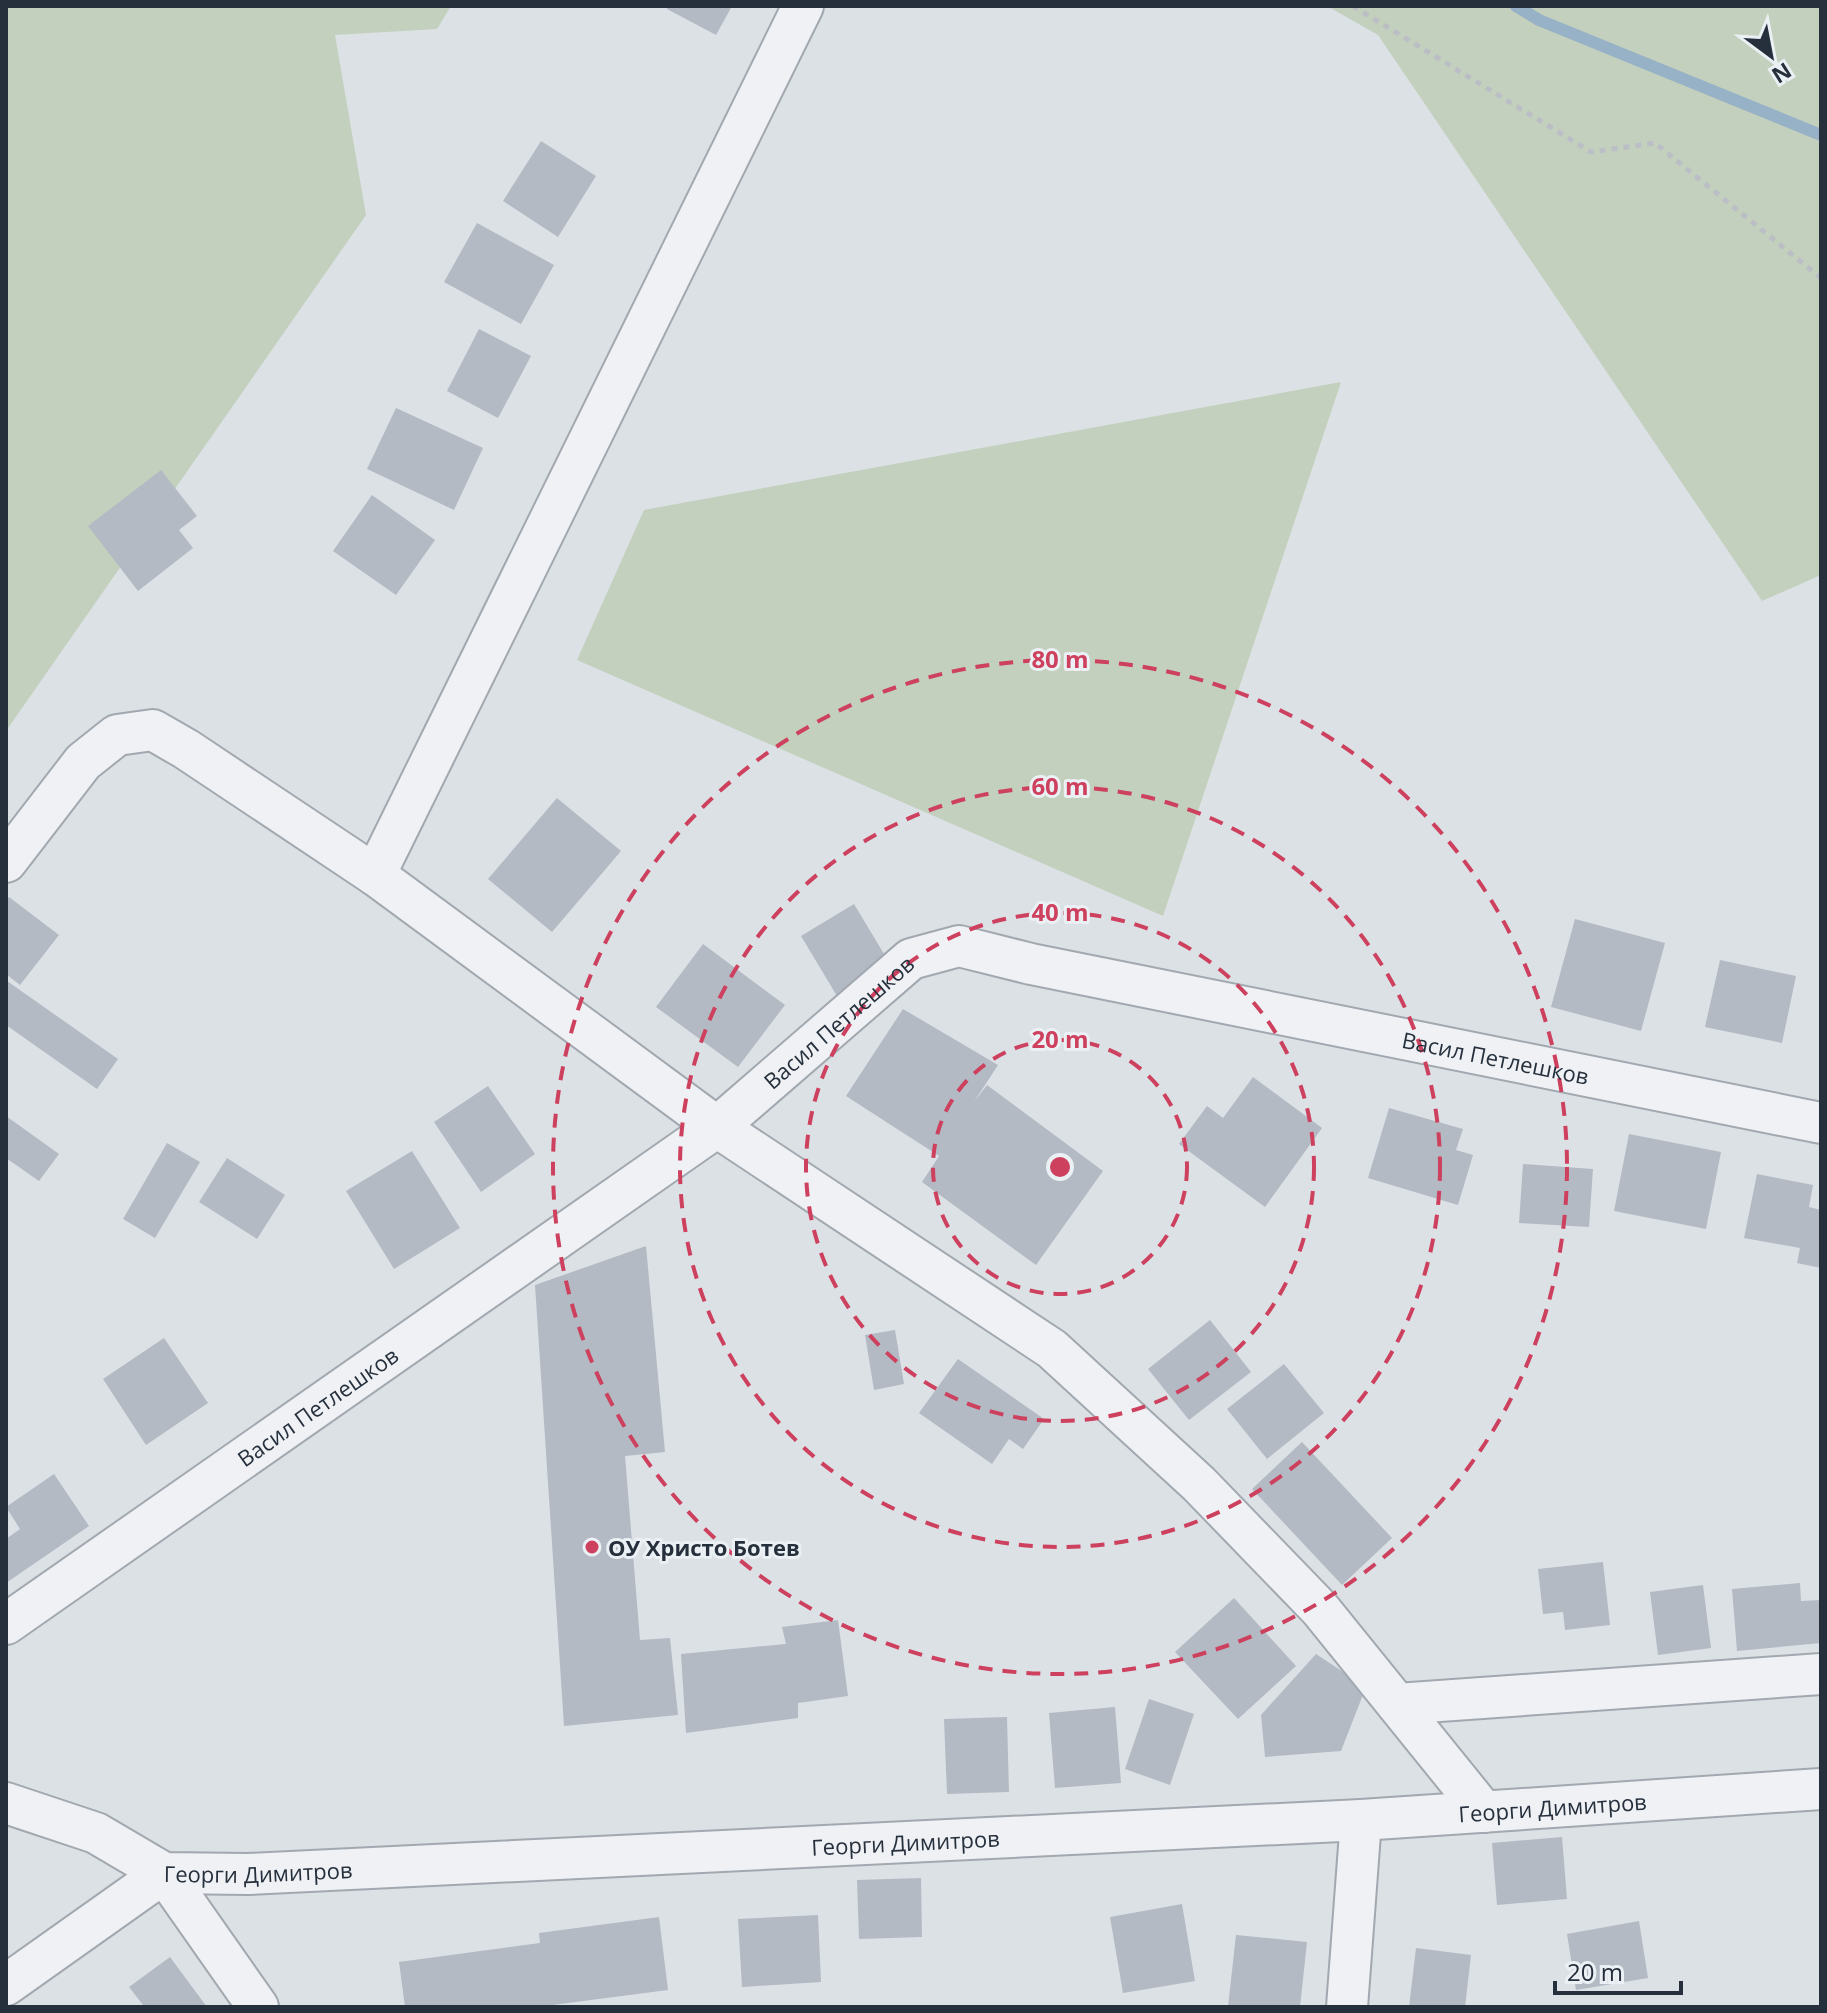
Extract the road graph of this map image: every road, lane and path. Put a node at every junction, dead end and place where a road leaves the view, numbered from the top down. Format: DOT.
graph roads {
  1 [pos="803,6"];
  2 [pos="1353,6"];
  3 [pos="1821,278"];
  4 [pos="6,862"];
  5 [pos="375,875"];
  6 [pos="1821,1123"];
  7 [pos="717,1127"];
  8 [pos="6,1624"];
  9 [pos="1821,1674"];
  10 [pos="1397,1704"];
  11 [pos="1821,1789"];
  12 [pos="6,1803"];
  13 [pos="1484,1812"];
  14 [pos="1361,1820"];
  15 [pos="164,1873"];
  16 [pos="6,1985"];
  17 [pos="258,2007"];
  18 [pos="1347,2007"];
  1 -- 5 [label="street"];
  2 -- 3 [label="path"];
  4 -- 5 [label="street"];
  5 -- 7 [label="street"];
  6 -- 7 [label="street, Васил Петлешков"];
  7 -- 8 [label="street, Васил Петлешков"];
  7 -- 10 [label="street"];
  9 -- 10 [label="street"];
  10 -- 13 [label="street"];
  11 -- 13 [label="street, Георги Димитров"];
  12 -- 15 [label="street, Георги Димитров"];
  13 -- 14 [label="street, Георги Димитров"];
  14 -- 15 [label="street, Георги Димитров"];
  14 -- 18 [label="street"];
  15 -- 16 [label="street"];
  15 -- 17 [label="street"];
}
